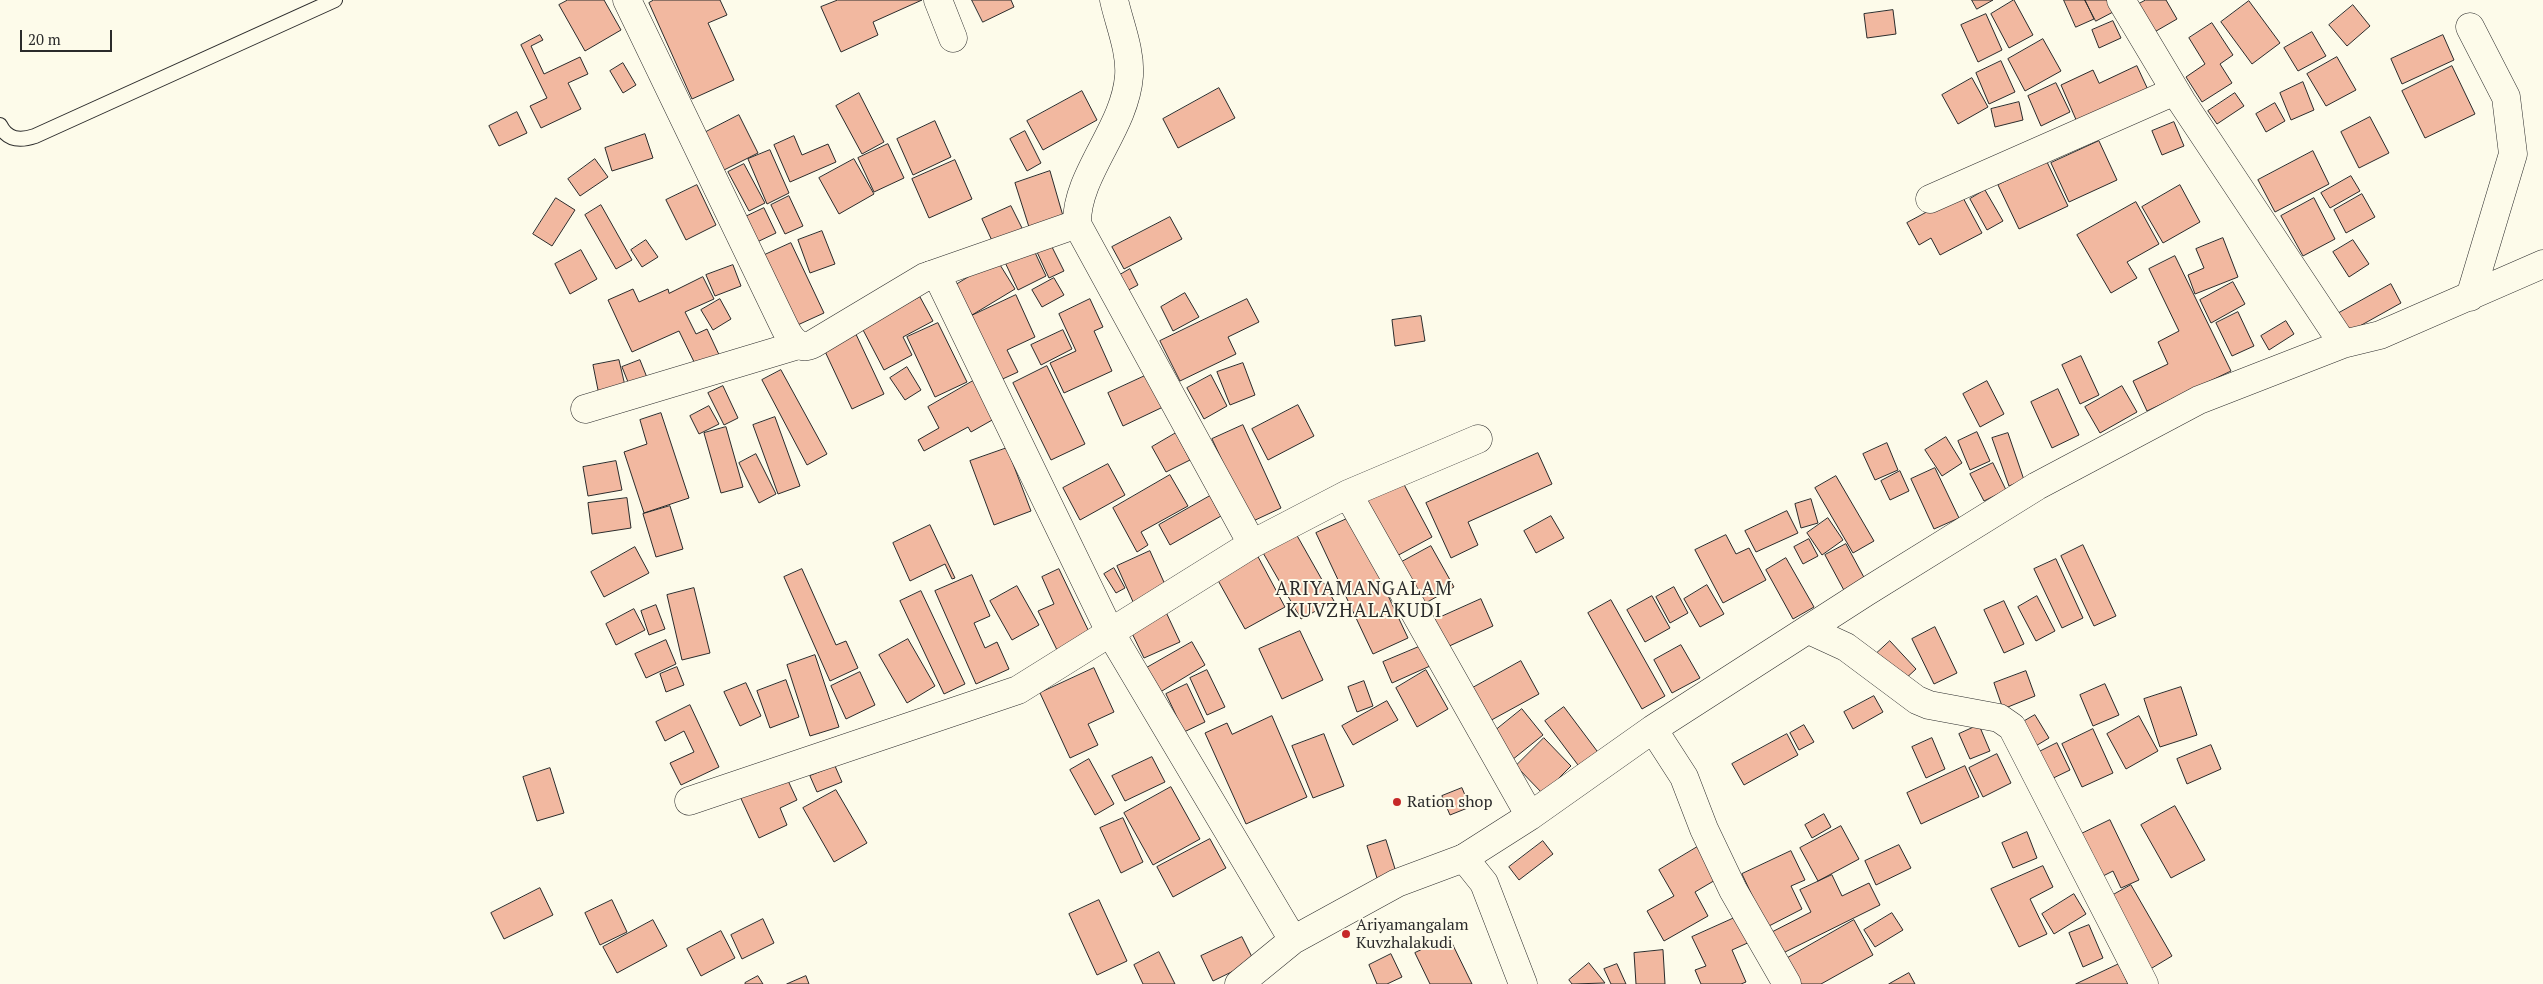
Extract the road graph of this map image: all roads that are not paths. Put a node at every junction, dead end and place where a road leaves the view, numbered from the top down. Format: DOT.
graph roads {
  1 [pos="335,0"];
  2 [pos="627,0"];
  3 [pos="938,0"];
  4 [pos="1114,0"];
  5 [pos="2121,0"];
  6 [pos="2470,27"];
  7 [pos="953,38"];
  8 [pos="2175,91"];
  9 [pos="0,125"];
  10 [pos="1930,199"];
  11 [pos="1077,224"];
  12 [pos="2543,264"];
  13 [pos="931,275"];
  14 [pos="2470,297"];
  15 [pos="2343,344"];
  16 [pos="798,345"];
  17 [pos="585,409"];
  18 [pos="1478,440"];
  19 [pos="1348,494"];
  20 [pos="1252,544"];
  21 [pos="1808,630"];
  22 [pos="1110,632"];
  23 [pos="1659,738"];
  24 [pos="689,801"];
  25 [pos="1530,816"];
  26 [pos="1464,858"];
  27 [pos="1293,940"];
  28 [pos="1250,981"];
  29 [pos="1523,984"];
  30 [pos="1787,984"];
  31 [pos="2144,984"];
  1 -- 9 [label="lane"];
  2 -- 16 [label="street"];
  3 -- 7 [label="street"];
  4 -- 11 [label="street"];
  5 -- 8 [label="street"];
  6 -- 14 [label="street"];
  8 -- 10 [label="street"];
  8 -- 15 [label="street"];
  11 -- 13 [label="street"];
  11 -- 20 [label="street"];
  12 -- 14 [label="street"];
  13 -- 16 [label="street"];
  13 -- 22 [label="street"];
  14 -- 15 [label="street"];
  15 -- 21 [label="street"];
  16 -- 17 [label="street"];
  18 -- 19 [label="street"];
  19 -- 20 [label="street"];
  19 -- 25 [label="street"];
  20 -- 22 [label="street"];
  21 -- 23 [label="street"];
  21 -- 31 [label="street"];
  22 -- 24 [label="street"];
  22 -- 27 [label="street"];
  23 -- 25 [label="street"];
  23 -- 30 [label="street"];
  25 -- 26 [label="street"];
  26 -- 27 [label="street"];
  26 -- 29 [label="street"];
  27 -- 28 [label="street"];
}
